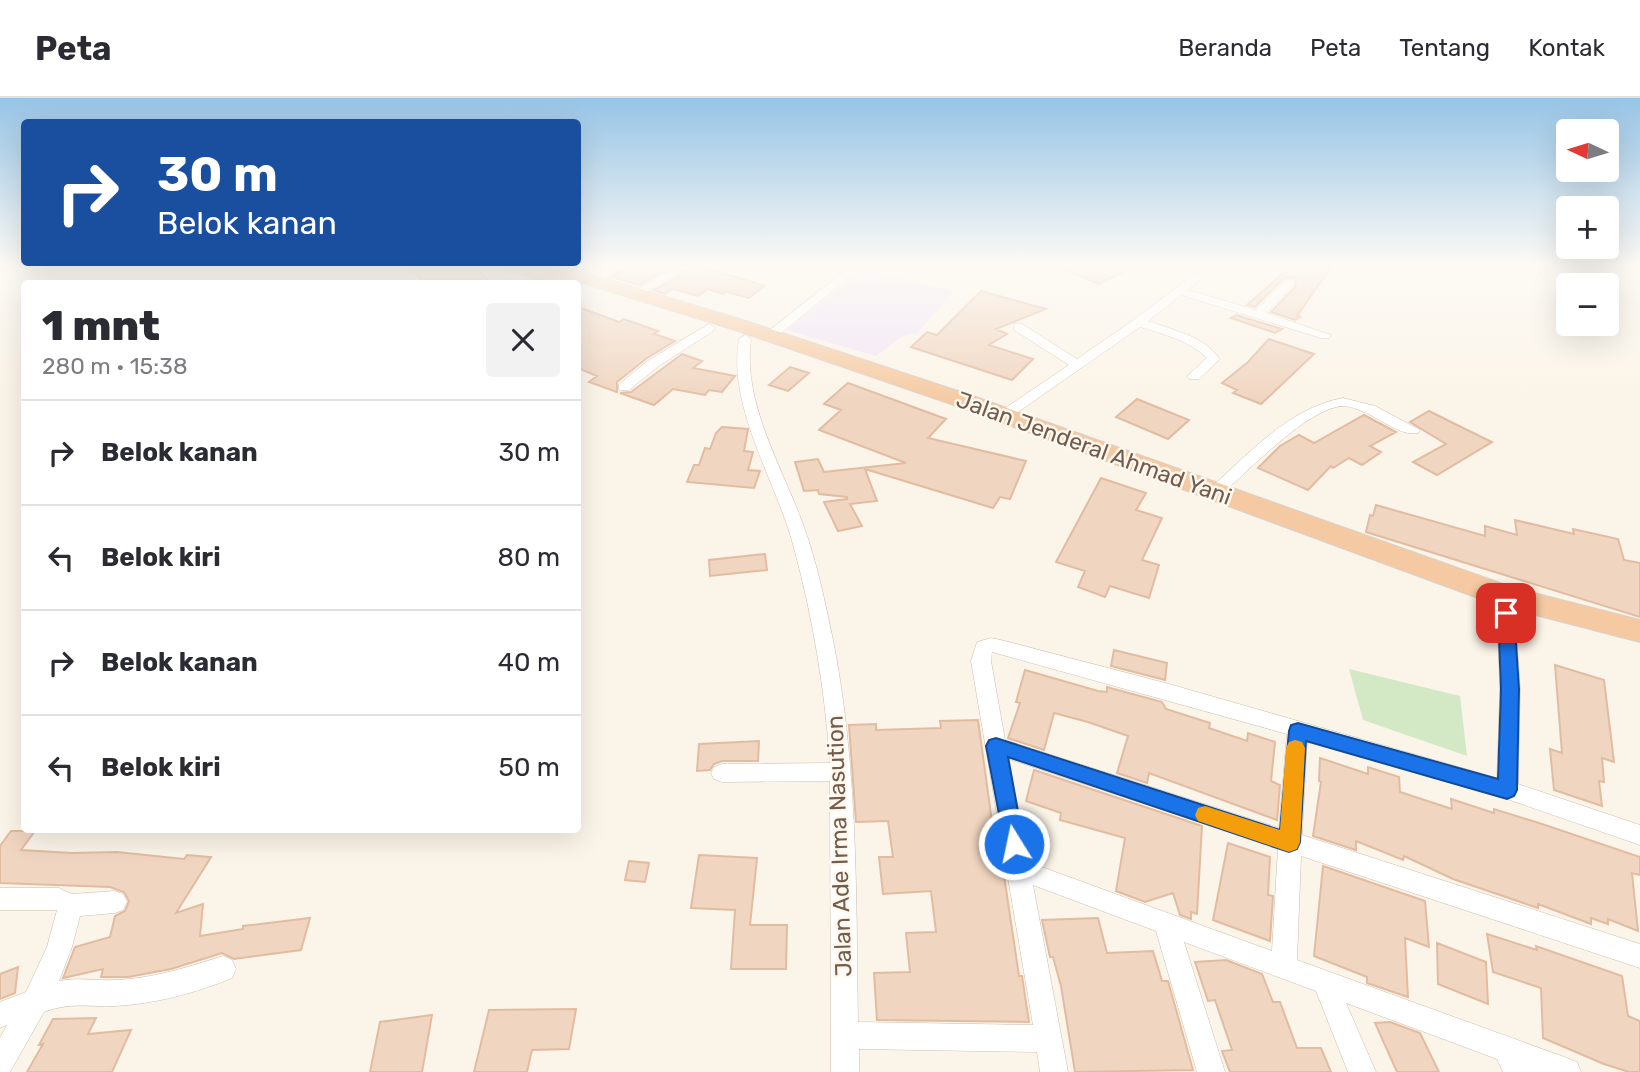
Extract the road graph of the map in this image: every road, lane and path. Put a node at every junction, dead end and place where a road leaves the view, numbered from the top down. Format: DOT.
graph roads {
  1 [pos="662,311"];
  2 [pos="692,311"];
  3 [pos="800,311"];
  4 [pos="1152,311"];
  5 [pos="1247,311"];
  6 [pos="1261,311"];
  7 [pos="1258,315"];
  8 [pos="1139,322"];
  9 [pos="1017,327"];
  10 [pos="709,328"];
  11 [pos="1325,335"];
  12 [pos="770,336"];
  13 [pos="745,340"];
  14 [pos="1077,364"];
  15 [pos="1194,376"];
  16 [pos="624,387"];
  17 [pos="1003,416"];
  18 [pos="1413,430"];
  19 [pos="1153,475"];
  20 [pos="1211,496"];
  21 [pos="1309,534"];
  22 [pos="1506,613"];
  23 [pos="1640,631"];
  24 [pos="1640,651"];
  25 [pos="1298,731"];
  26 [pos="996,746"];
  27 [pos="841,772"];
  28 [pos="722,774"];
  29 [pos="1507,790"];
  30 [pos="1640,835"];
  31 [pos="1289,842"];
  32 [pos="1018,869"];
  33 [pos="0,899"];
  34 [pos="115,902"];
  35 [pos="70,905"];
  36 [pos="1166,924"];
  37 [pos="1640,956"];
  38 [pos="1284,968"];
  39 [pos="223,969"];
  40 [pos="1325,983"];
  41 [pos="36,1001"];
  42 [pos="0,1016"];
  43 [pos="845,1035"];
  44 [pos="1048,1039"];
  45 [pos="1512,1061"];
  46 [pos="0,1063"];
  47 [pos="845,1072"];
  48 [pos="1054,1072"];
  49 [pos="1211,1072"];
  50 [pos="1362,1072"];
  51 [pos="1567,1072"];
  1 -- 10 [label="highway, Jalan Jenderal Ahmad Yani"];
  2 -- 12 [label="highway, Jalan Jenderal Ahmad Yani"];
  3 -- 12 [label="street"];
  4 -- 8 [label="street"];
  5 -- 7 [label="street"];
  6 -- 7 [label="street"];
  7 -- 11 [label="street"];
  8 -- 14 [label="street"];
  8 -- 15 [label="street"];
  9 -- 14 [label="street"];
  10 -- 13 [label="highway, Jalan Jenderal Ahmad Yani"];
  10 -- 16 [label="street"];
  12 -- 17 [label="highway, Jalan Jenderal Ahmad Yani"];
  13 -- 19 [label="highway, Jalan Jenderal Ahmad Yani"];
  13 -- 27 [label="street, Jalan Ade Irma Nasution"];
  14 -- 17 [label="street"];
  17 -- 19 [label="highway, Jalan Jenderal Ahmad Yani"];
  18 -- 20 [label="street"];
  19 -- 20 [label="highway, Jalan Jenderal Ahmad Yani"];
  20 -- 21 [label="highway, Jalan Jenderal Ahmad Yani"];
  21 -- 22 [label="highway, Jalan Jenderal Ahmad Yani"];
  21 -- 23 [label="highway, Jalan Jenderal Ahmad Yani"];
  22 -- 24 [label="highway, Jalan Jenderal Ahmad Yani"];
  22 -- 29 [label="street"];
  25 -- 26 [label="street"];
  25 -- 29 [label="street"];
  25 -- 31 [label="street"];
  26 -- 31 [label="street"];
  26 -- 32 [label="street"];
  27 -- 28 [label="street"];
  27 -- 43 [label="street, Jalan Ade Irma Nasution"];
  29 -- 30 [label="street"];
  31 -- 37 [label="street"];
  31 -- 38 [label="street"];
  32 -- 36 [label="street"];
  32 -- 44 [label="street"];
  33 -- 35 [label="street"];
  34 -- 35 [label="street"];
  35 -- 41 [label="street"];
  36 -- 38 [label="street"];
  36 -- 49 [label="street"];
  38 -- 40 [label="street"];
  39 -- 41 [label="street"];
  40 -- 45 [label="street"];
  40 -- 50 [label="street"];
  41 -- 42 [label="street"];
  41 -- 46 [label="street"];
  43 -- 44 [label="street"];
  43 -- 47 [label="street, Jalan Ade Irma Nasution"];
  44 -- 48 [label="street"];
  45 -- 51 [label="street"];
}
